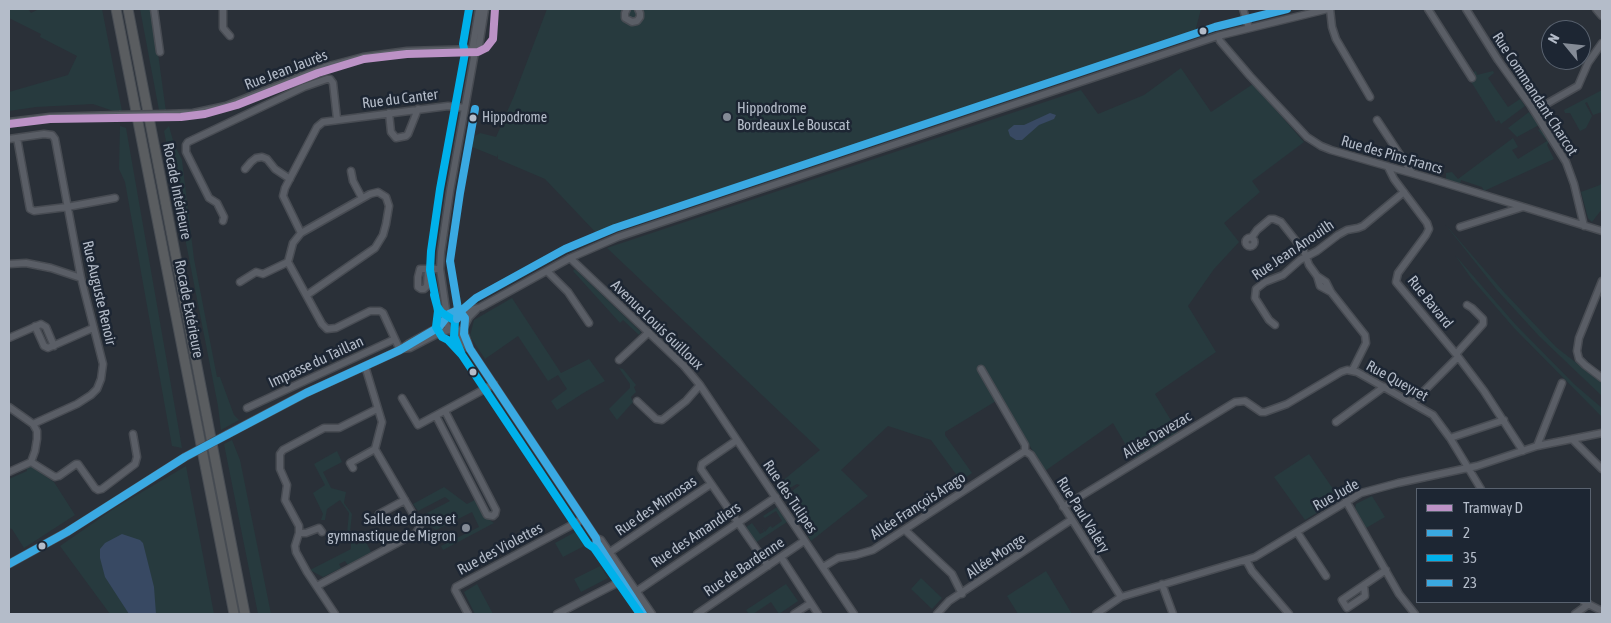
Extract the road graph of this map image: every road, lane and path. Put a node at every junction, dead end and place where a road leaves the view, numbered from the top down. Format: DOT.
graph roads {
  1 [pos="116,9"];
  2 [pos="128,9"];
  3 [pos="154,9"];
  4 [pos="223,9"];
  5 [pos="479,9"];
  6 [pos="485,9"];
  7 [pos="627,9"];
  8 [pos="638,9"];
  9 [pos="1243,9"];
  10 [pos="1329,9"];
  11 [pos="1428,9"];
  12 [pos="1466,9"];
  13 [pos="1596,9"];
  14 [pos="1318,10"];
  15 [pos="1602,16"];
  16 [pos="1249,28"];
  17 [pos="230,36"];
  18 [pos="1218,36"];
  19 [pos="1602,43"];
  20 [pos="476,50"];
  21 [pos="160,52"];
  22 [pos="1472,78"];
  23 [pos="1370,97"];
  24 [pos="465,108"];
  25 [pos="418,109"];
  26 [pos="1534,111"];
  27 [pos="389,113"];
  28 [pos="337,120"];
  29 [pos="1377,120"];
  30 [pos="9,122"];
  31 [pos="17,138"];
  32 [pos="9,139"];
  33 [pos="1388,167"];
  34 [pos="245,169"];
  35 [pos="351,171"];
  36 [pos="1412,173"];
  37 [pos="290,179"];
  38 [pos="1404,192"];
  39 [pos="115,198"];
  40 [pos="362,198"];
  41 [pos="1523,207"];
  42 [pos="68,208"];
  43 [pos="223,221"];
  44 [pos="1584,226"];
  45 [pos="1460,227"];
  46 [pos="1602,231"];
  47 [pos="301,233"];
  48 [pos="1252,238"];
  49 [pos="1306,257"];
  50 [pos="570,258"];
  51 [pos="288,262"];
  52 [pos="9,264"];
  53 [pos="440,269"];
  54 [pos="428,270"];
  55 [pos="547,271"];
  56 [pos="81,278"];
  57 [pos="1602,281"];
  58 [pos="240,282"];
  59 [pos="307,295"];
  60 [pos="446,302"];
  61 [pos="1467,305"];
  62 [pos="482,307"];
  63 [pos="459,312"];
  64 [pos="446,318"];
  65 [pos="466,321"];
  66 [pos="589,323"];
  67 [pos="1275,325"];
  68 [pos="93,328"];
  69 [pos="463,329"];
  70 [pos="452,331"];
  71 [pos="649,332"];
  72 [pos="9,338"];
  73 [pos="396,339"];
  74 [pos="470,349"];
  75 [pos="400,350"];
  76 [pos="1457,355"];
  77 [pos="619,360"];
  78 [pos="365,366"];
  79 [pos="981,369"];
  80 [pos="1352,371"];
  81 [pos="1602,378"];
  82 [pos="1562,383"];
  83 [pos="494,384"];
  84 [pos="700,385"];
  85 [pos="1384,387"];
  86 [pos="402,398"];
  87 [pos="637,401"];
  88 [pos="1412,403"];
  89 [pos="9,407"];
  90 [pos="247,408"];
  91 [pos="377,409"];
  92 [pos="445,411"];
  93 [pos="1265,412"];
  94 [pos="436,416"];
  95 [pos="1504,420"];
  96 [pos="1336,422"];
  97 [pos="33,424"];
  98 [pos="1602,433"];
  99 [pos="133,434"];
  100 [pos="1450,438"];
  101 [pos="1572,438"];
  102 [pos="737,440"];
  103 [pos="1537,446"];
  104 [pos="375,449"];
  105 [pos="1523,451"];
  106 [pos="1022,452"];
  107 [pos="31,462"];
  108 [pos="353,468"];
  109 [pos="1468,468"];
  110 [pos="1602,469"];
  111 [pos="9,472"];
  112 [pos="711,484"];
  113 [pos="1480,488"];
  114 [pos="776,497"];
  115 [pos="405,500"];
  116 [pos="1346,501"];
  117 [pos="1063,507"];
  118 [pos="583,519"];
  119 [pos="376,520"];
  120 [pos="1071,520"];
  121 [pos="738,522"];
  122 [pos="905,530"];
  123 [pos="322,532"];
  124 [pos="1296,532"];
  125 [pos="299,533"];
  126 [pos="596,538"];
  127 [pos="804,540"];
  128 [pos="610,552"];
  129 [pos="780,558"];
  130 [pos="1246,560"];
  131 [pos="9,564"];
  132 [pos="768,566"];
  133 [pos="823,566"];
  134 [pos="1386,570"];
  135 [pos="1326,576"];
  136 [pos="621,580"];
  137 [pos="1162,584"];
  138 [pos="1364,585"];
  139 [pos="317,586"];
  140 [pos="633,593"];
  141 [pos="962,594"];
  142 [pos="1120,597"];
  143 [pos="811,603"];
  144 [pos="1587,603"];
  145 [pos="1602,611"];
  146 [pos="234,614"];
  147 [pos="244,614"];
  148 [pos="335,614"];
  149 [pos="468,614"];
  150 [pos="557,614"];
  151 [pos="643,614"];
  152 [pos="652,614"];
  153 [pos="697,614"];
  154 [pos="794,614"];
  155 [pos="818,614"];
  156 [pos="854,614"];
  157 [pos="937,614"];
  158 [pos="1096,614"];
  159 [pos="1173,614"];
  160 [pos="1289,614"];
  161 [pos="1415,614"];
  162 [pos="1575,614"];
  1 -- 146 [label="highway, Rocade Extérieure"];
  2 -- 147 [label="highway, Rocade Intérieure"];
  3 -- 21 [label="street"];
  4 -- 17 [label="street"];
  5 -- 20 [label="street"];
  6 -- 20 [label="street"];
  7 -- 8 [label="street"];
  9 -- 16 [label="street"];
  10 -- 14 [label="street"];
  10 -- 23 [label="street"];
  11 -- 22 [label="street"];
  12 -- 26 [label="street, Rue Commandant Charcot"];
  13 -- 15 [label="street"];
  14 -- 16 [label="street"];
  16 -- 18 [label="street"];
  18 -- 33 [label="street, Rue des Pins Francs"];
  18 -- 50 [label="street"];
  19 -- 26 [label="street"];
  20 -- 24 [label="street"];
  20 -- 30 [label="street, Rue Jean Jaurès, bridge"];
  24 -- 25 [label="street, Rue du Canter"];
  24 -- 53 [label="street"];
  25 -- 27 [label="street, Rue du Canter"];
  25 -- 27 [label="street"];
  26 -- 44 [label="street, Rue Commandant Charcot"];
  27 -- 28 [label="street, Rue du Canter"];
  28 -- 37 [label="street, Rue du Canter"];
  28 -- 43 [label="street"];
  29 -- 36 [label="street"];
  31 -- 32 [label="street"];
  31 -- 42 [label="street, Rue Auguste Renoir"];
  31 -- 42 [label="street"];
  33 -- 36 [label="street, Rue des Pins Francs"];
  33 -- 38 [label="street, Rue Bavard"];
  34 -- 37 [label="street"];
  35 -- 40 [label="street"];
  36 -- 41 [label="street, Rue des Pins Francs"];
  37 -- 47 [label="street, Rue du Canter"];
  38 -- 49 [label="street, Rue Jean Anouilh"];
  38 -- 76 [label="street, Rue Bavard"];
  39 -- 42 [label="street"];
  40 -- 47 [label="street"];
  40 -- 59 [label="street"];
  41 -- 44 [label="street, Rue des Pins Francs"];
  41 -- 45 [label="street"];
  42 -- 56 [label="street, Rue Auguste Renoir"];
  44 -- 46 [label="street, Rue des Pins Francs"];
  47 -- 51 [label="street"];
  48 -- 49 [label="street"];
  49 -- 67 [label="street, Rue Jean Anouilh"];
  49 -- 80 [label="street"];
  50 -- 55 [label="street"];
  50 -- 71 [label="street, Avenue Louis Guilloux"];
  51 -- 58 [label="street"];
  51 -- 59 [label="street"];
  52 -- 56 [label="street"];
  53 -- 54 [label="street"];
  53 -- 60 [label="street"];
  55 -- 62 [label="street"];
  55 -- 66 [label="street"];
  56 -- 68 [label="street, Rue Auguste Renoir"];
  57 -- 81 [label="street"];
  59 -- 73 [label="street"];
  60 -- 63 [label="street"];
  60 -- 64 [label="street"];
  61 -- 76 [label="street"];
  62 -- 63 [label="street"];
  62 -- 65 [label="street"];
  63 -- 64 [label="street"];
  63 -- 65 [label="street"];
  64 -- 70 [label="street"];
  64 -- 75 [label="street"];
  65 -- 69 [label="street"];
  68 -- 72 [label="street"];
  68 -- 97 [label="street, Rue Auguste Renoir"];
  69 -- 70 [label="street"];
  69 -- 74 [label="street"];
  70 -- 74 [label="street"];
  70 -- 75 [label="street"];
  71 -- 77 [label="street"];
  71 -- 84 [label="street, Avenue Louis Guilloux"];
  73 -- 75 [label="street"];
  73 -- 90 [label="street, Impasse du Taillan"];
  74 -- 83 [label="street"];
  75 -- 78 [label="street"];
  76 -- 88 [label="street"];
  76 -- 95 [label="street, Rue Bavard"];
  78 -- 91 [label="street"];
  78 -- 131 [label="street, bridge"];
  79 -- 106 [label="street, Rue Paul Valéry"];
  80 -- 85 [label="street, Rue Queyret"];
  80 -- 93 [label="street, Rue Queyret"];
  82 -- 103 [label="street"];
  83 -- 92 [label="street"];
  83 -- 118 [label="street"];
  84 -- 87 [label="street"];
  84 -- 102 [label="street, Avenue Louis Guilloux"];
  85 -- 88 [label="street, Rue Queyret"];
  85 -- 96 [label="street"];
  86 -- 94 [label="street"];
  88 -- 100 [label="street, Rue Queyret"];
  89 -- 97 [label="street"];
  91 -- 104 [label="street"];
  91 -- 125 [label="street"];
  92 -- 94 [label="street"];
  92 -- 94 [label="street"];
  93 -- 117 [label="street, Allée Davezac"];
  95 -- 100 [label="street"];
  95 -- 105 [label="street, Rue Bavard"];
  97 -- 107 [label="street"];
  98 -- 101 [label="street, Rue Jude"];
  99 -- 107 [label="street"];
  100 -- 109 [label="street, Rue Queyret"];
  101 -- 103 [label="street, Rue Jude"];
  101 -- 110 [label="street"];
  102 -- 112 [label="street, Rue des Mimosas"];
  102 -- 114 [label="street, Rue des Tulipes"];
  103 -- 105 [label="street, Rue Jude"];
  104 -- 108 [label="street"];
  104 -- 115 [label="street"];
  105 -- 109 [label="street, Rue Jude"];
  106 -- 117 [label="street, Rue Paul Valéry"];
  106 -- 122 [label="street, Allée François Arago"];
  107 -- 111 [label="street"];
  109 -- 113 [label="street, Rue Queyret"];
  109 -- 116 [label="street, Rue Jude"];
  112 -- 121 [label="street"];
  112 -- 128 [label="street, Rue des Mimosas"];
  114 -- 121 [label="street, Rue des Amandiers"];
  114 -- 127 [label="street, Rue des Tulipes"];
  115 -- 119 [label="street"];
  115 -- 139 [label="street"];
  116 -- 124 [label="street, Rue Jude"];
  116 -- 134 [label="street"];
  117 -- 120 [label="street, Rue Paul Valéry"];
  118 -- 126 [label="street"];
  118 -- 149 [label="street, Rue des Violettes"];
  120 -- 141 [label="street, Allée Monge"];
  120 -- 142 [label="street, Rue Paul Valéry"];
  121 -- 132 [label="street"];
  121 -- 140 [label="street, Rue des Amandiers"];
  122 -- 133 [label="street, Allée François Arago"];
  122 -- 141 [label="street"];
  123 -- 125 [label="street"];
  124 -- 130 [label="street, Rue Jude"];
  124 -- 135 [label="street"];
  125 -- 139 [label="street"];
  126 -- 128 [label="street"];
  126 -- 136 [label="street"];
  127 -- 129 [label="street, Rue de Bardenne"];
  127 -- 133 [label="street, Rue des Tulipes"];
  128 -- 140 [label="street"];
  129 -- 132 [label="street, Rue de Bardenne"];
  129 -- 143 [label="street"];
  130 -- 137 [label="street, Rue Jude"];
  130 -- 160 [label="street"];
  132 -- 153 [label="street, Rue de Bardenne"];
  133 -- 156 [label="street, Rue des Tulipes"];
  134 -- 138 [label="street"];
  134 -- 161 [label="street"];
  136 -- 140 [label="street"];
  136 -- 150 [label="street"];
  137 -- 142 [label="street, Rue Jude"];
  137 -- 159 [label="street"];
  139 -- 148 [label="street"];
  140 -- 151 [label="street"];
  140 -- 152 [label="street"];
  141 -- 157 [label="street, Allée Monge"];
  142 -- 158 [label="street, Rue Jude"];
  143 -- 154 [label="street"];
  143 -- 155 [label="street"];
  144 -- 145 [label="street"];
  144 -- 162 [label="street"];
}
